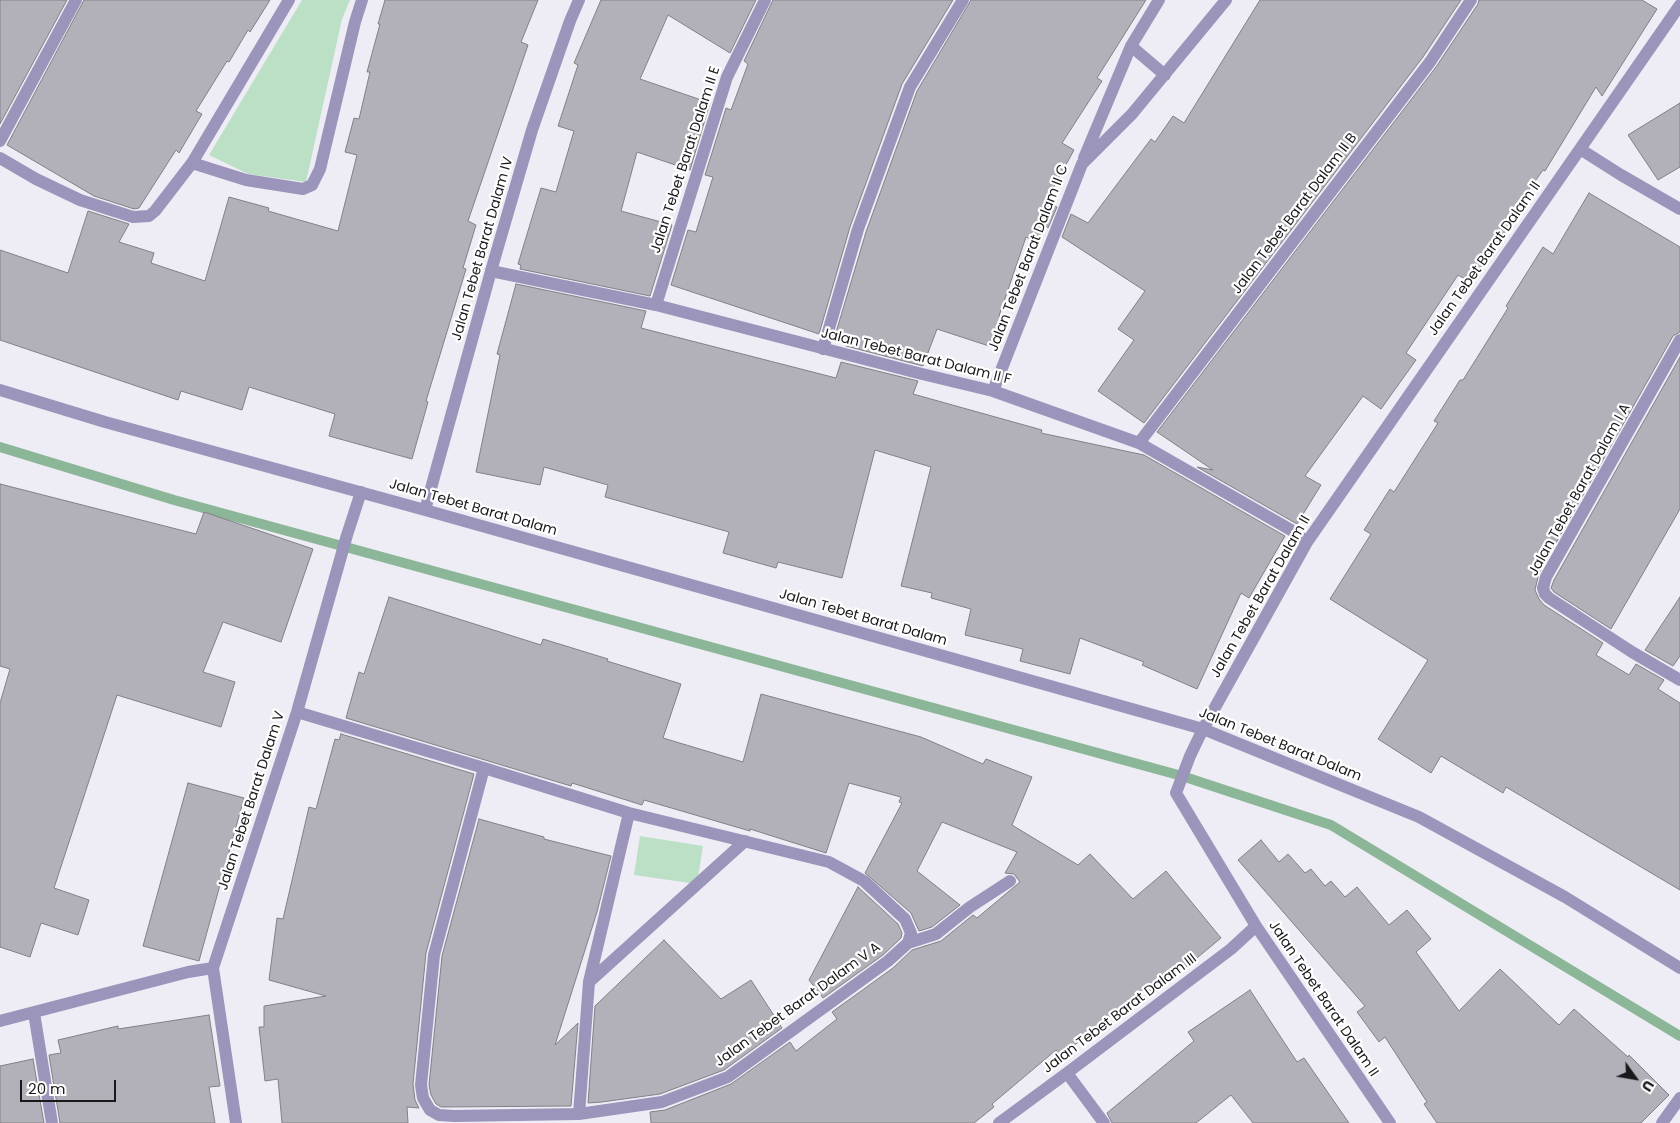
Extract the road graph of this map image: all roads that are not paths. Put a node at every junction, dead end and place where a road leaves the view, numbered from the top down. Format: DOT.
graph roads {
  1 [pos="76,0"];
  2 [pos="289,0"];
  3 [pos="362,0"];
  4 [pos="580,0"];
  5 [pos="765,0"];
  6 [pos="963,0"];
  7 [pos="1159,0"];
  8 [pos="1226,0"];
  9 [pos="1471,0"];
  10 [pos="1680,5"];
  11 [pos="1131,46"];
  12 [pos="1165,75"];
  13 [pos="0,141"];
  14 [pos="1580,149"];
  15 [pos="0,158"];
  16 [pos="192,164"];
  17 [pos="1082,164"];
  18 [pos="1680,208"];
  19 [pos="491,271"];
  20 [pos="656,305"];
  21 [pos="1680,340"];
  22 [pos="823,349"];
  23 [pos="0,390"];
  24 [pos="993,390"];
  25 [pos="1139,443"];
  26 [pos="361,492"];
  27 [pos="425,510"];
  28 [pos="1307,542"];
  29 [pos="1679,676"];
  30 [pos="298,712"];
  31 [pos="1203,728"];
  32 [pos="484,768"];
  33 [pos="629,812"];
  34 [pos="745,841"];
  35 [pos="1010,882"];
  36 [pos="1256,926"];
  37 [pos="908,942"];
  38 [pos="213,968"];
  39 [pos="1680,968"];
  40 [pos="589,982"];
  41 [pos="34,1014"];
  42 [pos="0,1021"];
  43 [pos="1068,1073"];
  44 [pos="1680,1098"];
  45 [pos="578,1114"];
  46 [pos="52,1123"];
  47 [pos="236,1123"];
  48 [pos="999,1123"];
  49 [pos="1104,1123"];
  50 [pos="1390,1123"];
  51 [pos="1662,1123"];
  1 -- 13 [label="street"];
  2 -- 16 [label="street"];
  3 -- 16 [label="street"];
  4 -- 19 [label="street, Jalan Tebet Barat Dalam IV"];
  5 -- 20 [label="street, Jalan Tebet Barat Dalam II E"];
  6 -- 22 [label="street"];
  7 -- 11 [label="street, Jalan Tebet Barat Dalam II C"];
  8 -- 12 [label="street, Jalan Tebet Barat Dalam II C"];
  9 -- 25 [label="street, Jalan Tebet Barat Dalam II B"];
  10 -- 14 [label="street, Jalan Tebet Barat Dalam II"];
  11 -- 12 [label="street"];
  11 -- 17 [label="street, Jalan Tebet Barat Dalam II C"];
  12 -- 17 [label="street, Jalan Tebet Barat Dalam II C"];
  14 -- 18 [label="street"];
  14 -- 28 [label="street, Jalan Tebet Barat Dalam II"];
  15 -- 16 [label="street"];
  17 -- 24 [label="street, Jalan Tebet Barat Dalam II C"];
  19 -- 20 [label="street, Jalan Tebet Barat Dalam II F"];
  19 -- 27 [label="street, Jalan Tebet Barat Dalam IV"];
  20 -- 22 [label="street, Jalan Tebet Barat Dalam II F"];
  21 -- 29 [label="street, Jalan Tebet Barat Dalam I A"];
  22 -- 24 [label="street, Jalan Tebet Barat Dalam II F"];
  23 -- 26 [label="street, Jalan Tebet Barat Dalam"];
  24 -- 25 [label="street, Jalan Tebet Barat Dalam II F"];
  25 -- 28 [label="street, Jalan Tebet Barat Dalam II F"];
  26 -- 27 [label="street, Jalan Tebet Barat Dalam"];
  26 -- 30 [label="street, Jalan Tebet Barat Dalam V"];
  27 -- 31 [label="street, Jalan Tebet Barat Dalam"];
  28 -- 31 [label="street, Jalan Tebet Barat Dalam II"];
  30 -- 32 [label="street"];
  30 -- 38 [label="street, Jalan Tebet Barat Dalam V"];
  31 -- 36 [label="street, Jalan Tebet Barat Dalam II"];
  31 -- 39 [label="street, Jalan Tebet Barat Dalam"];
  32 -- 33 [label="street"];
  32 -- 45 [label="street, Jalan Tebet Barat Dalam V A"];
  33 -- 34 [label="street"];
  33 -- 40 [label="street"];
  34 -- 37 [label="street"];
  34 -- 40 [label="street"];
  35 -- 37 [label="street"];
  36 -- 43 [label="street, Jalan Tebet Barat Dalam III"];
  36 -- 50 [label="street, Jalan Tebet Barat Dalam II"];
  37 -- 45 [label="street, Jalan Tebet Barat Dalam V A"];
  38 -- 41 [label="street"];
  38 -- 47 [label="street, Jalan Tebet Barat Dalam V"];
  40 -- 45 [label="street"];
  41 -- 42 [label="street"];
  41 -- 46 [label="street"];
  43 -- 48 [label="street, Jalan Tebet Barat Dalam III"];
  43 -- 49 [label="street"];
  44 -- 51 [label="street"];
}
